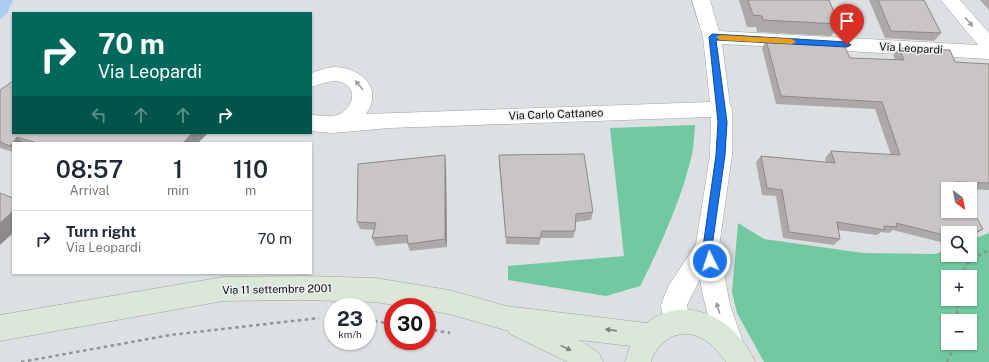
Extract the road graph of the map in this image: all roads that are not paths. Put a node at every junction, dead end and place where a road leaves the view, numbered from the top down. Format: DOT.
graph roads {
  1 [pos="702,0"];
  2 [pos="950,0"];
  3 [pos="712,37"];
  4 [pos="989,45"];
  5 [pos="989,52"];
  6 [pos="312,80"];
  7 [pos="362,106"];
  8 [pos="722,109"];
  9 [pos="390,120"];
  10 [pos="312,123"];
  11 [pos="333,125"];
  12 [pos="708,247"];
  13 [pos="506,318"];
  14 [pos="677,322"];
  15 [pos="0,328"];
  16 [pos="650,336"];
  17 [pos="737,354"];
  18 [pos="590,362"];
  19 [pos="638,362"];
  1 -- 3 [label="street"];
  2 -- 4 [label="street, one-way"];
  3 -- 5 [label="street, Via Leopardi"];
  3 -- 8 [label="street"];
  7 -- 6 [label="street, one-way"];
  7 -- 9 [label="street"];
  7 -- 11 [label="street"];
  8 -- 9 [label="street, Via Carlo Cattaneo"];
  8 -- 12 [label="street"];
  9 -- 11 [label="street, Via Carlo Cattaneo"];
  10 -- 11 [label="street"];
  12 -- 14 [label="street"];
  17 -- 12 [label="street, one-way"];
  13 -- 15 [label="main road, Via 11 settembre 2001"];
  16 -- 13 [label="main road, Via 11 settembre 2001, one-way"];
  13 -- 18 [label="main road, Via 11 settembre 2001, one-way"];
  14 -- 16 [label="main road"];
  14 -- 17 [label="main road"];
  16 -- 19 [label="main road"];
}
